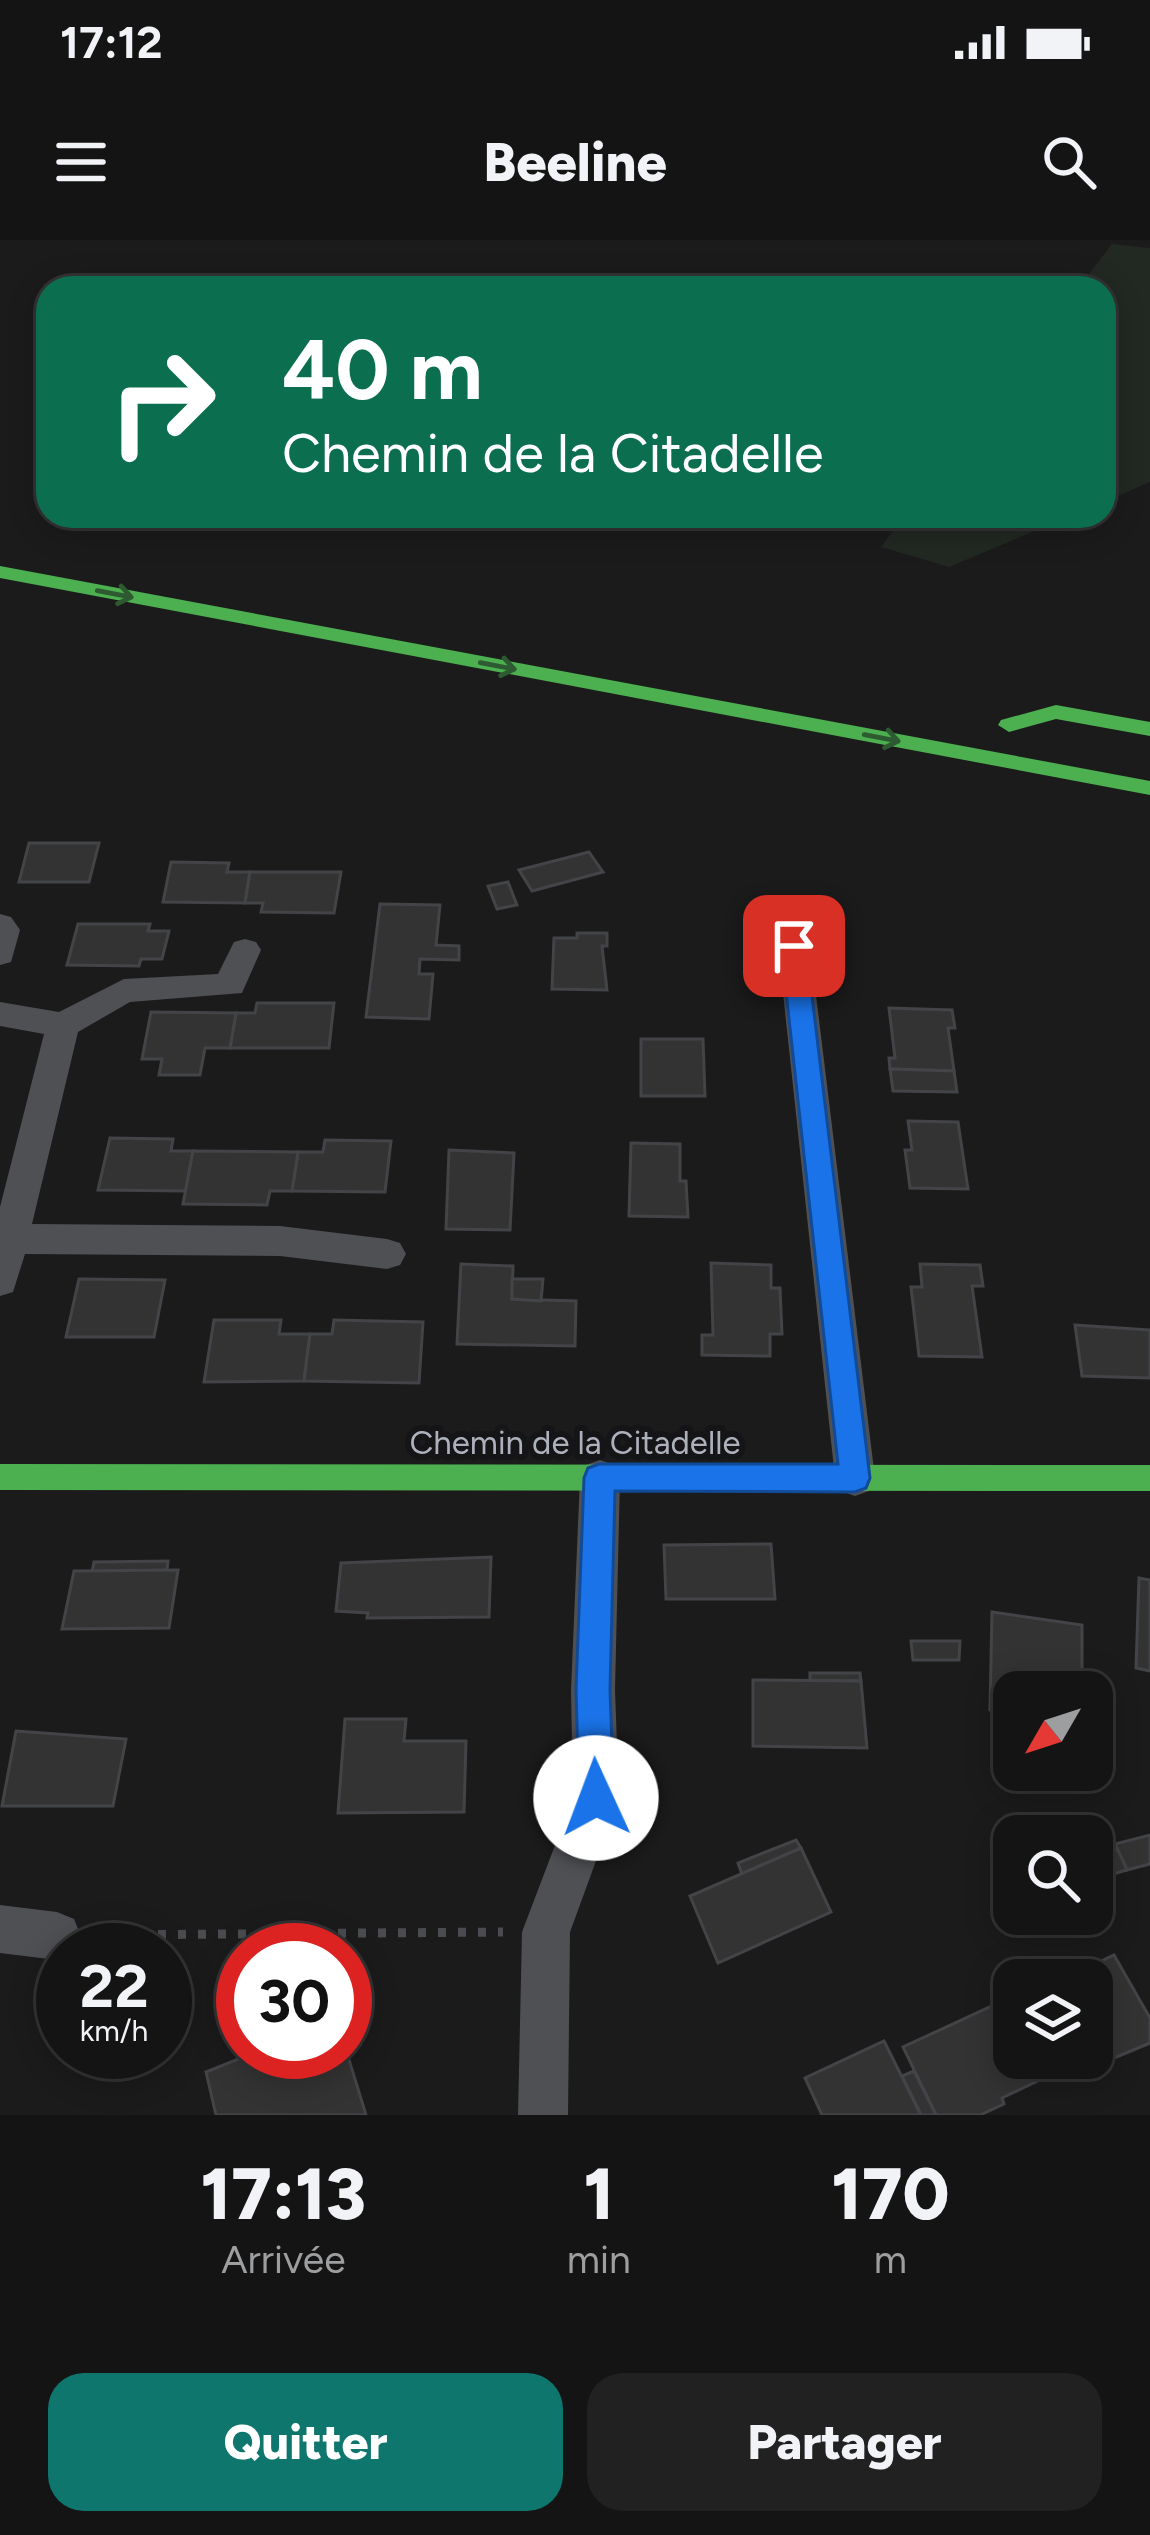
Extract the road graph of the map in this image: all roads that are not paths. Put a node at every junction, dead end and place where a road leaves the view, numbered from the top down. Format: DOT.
graph roads {
  1 [pos="0,572"];
  2 [pos="1150,728"];
  3 [pos="1150,751"];
  4 [pos="1095,778"];
  5 [pos="1150,788"];
  6 [pos="1150,808"];
  7 [pos="0,925"];
  8 [pos="794,946"];
  9 [pos="244,950"];
  10 [pos="0,954"];
  11 [pos="0,1013"];
  12 [pos="63,1025"];
  13 [pos="387,1254"];
  14 [pos="4,1262"];
  15 [pos="0,1477"];
  16 [pos="599,1478"];
  17 [pos="855,1478"];
  18 [pos="1150,1478"];
  19 [pos="0,1929"];
  20 [pos="36,1933"];
  21 [pos="543,2115"];
  1 -- 4 [label="main road, one-way"];
  2 -- 3 [label="main road"];
  4 -- 5 [label="main road"];
  4 -- 6 [label="main road"];
  7 -- 10 [label="street"];
  8 -- 17 [label="street"];
  9 -- 12 [label="street"];
  11 -- 12 [label="street"];
  12 -- 14 [label="street"];
  13 -- 14 [label="street"];
  15 -- 16 [label="main road, Chemin de la Citadelle"];
  16 -- 17 [label="main road, Chemin de la Citadelle"];
  16 -- 21 [label="street"];
  17 -- 18 [label="main road, Chemin de la Citadelle"];
  19 -- 20 [label="street"];
}
